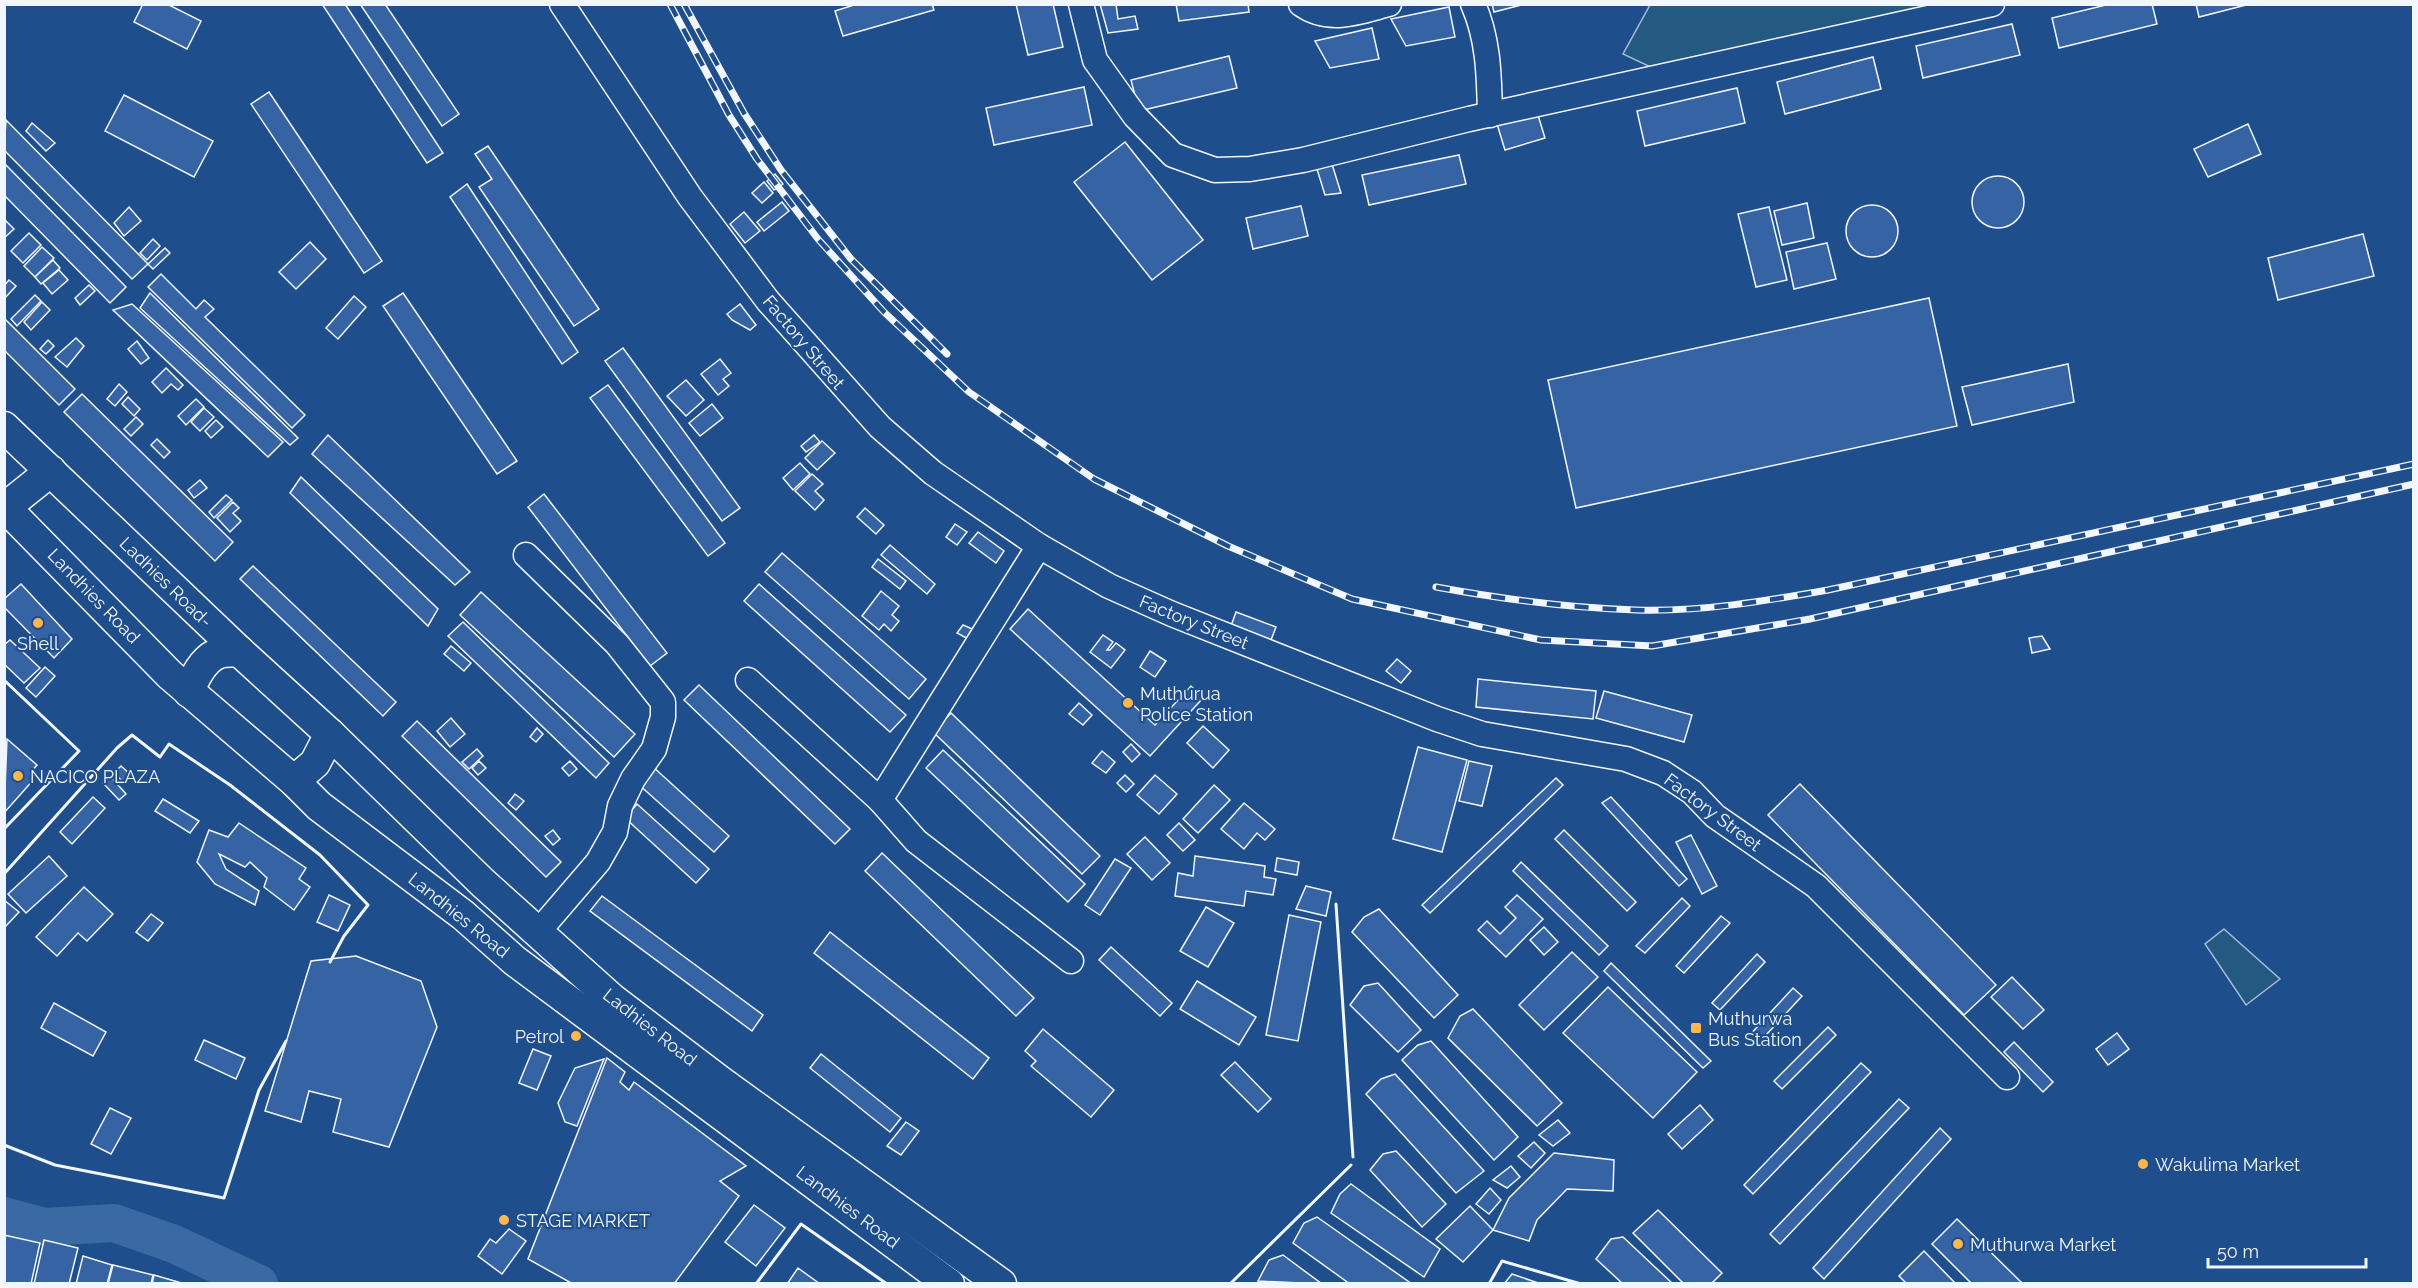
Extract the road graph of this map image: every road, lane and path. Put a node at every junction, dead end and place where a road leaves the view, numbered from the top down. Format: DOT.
graph roads {
  1 [pos="562,4"];
  2 [pos="1081,4"];
  3 [pos="1301,4"];
  4 [pos="1389,4"];
  5 [pos="1473,4"];
  6 [pos="1992,4"];
  7 [pos="1490,115"];
  8 [pos="4,427"];
  9 [pos="51,471"];
  10 [pos="5,507"];
  11 [pos="1039,546"];
  12 [pos="526,555"];
  13 [pos="238,651"];
  14 [pos="748,680"];
  15 [pos="189,692"];
  16 [pos="330,734"];
  17 [pos="294,781"];
  18 [pos="880,800"];
  19 [pos="538,932"];
  20 [pos="1071,961"];
  21 [pos="2007,1077"];
  22 [pos="949,1284"];
  23 [pos="1001,1284"];
  1 -- 11 [label="street, Factory Street"];
  2 -- 7 [label="street"];
  3 -- 4 [label="street"];
  5 -- 7 [label="street"];
  6 -- 7 [label="street"];
  8 -- 9 [label="main road, Ladhies Road-"];
  9 -- 10 [label="main road"];
  9 -- 13 [label="main road, Ladhies Road-"];
  10 -- 15 [label="main road, Landhies Road"];
  11 -- 18 [label="street"];
  11 -- 21 [label="street, Factory Street"];
  12 -- 19 [label="street"];
  13 -- 15 [label="main road"];
  13 -- 16 [label="main road, Ladhies Road-"];
  14 -- 18 [label="street"];
  15 -- 17 [label="main road, Landhies Road"];
  16 -- 17 [label="main road"];
  16 -- 19 [label="main road, Ladhies Road"];
  17 -- 22 [label="main road, Landhies Road"];
  18 -- 20 [label="street"];
  19 -- 23 [label="main road, Ladhies Road"];
}
